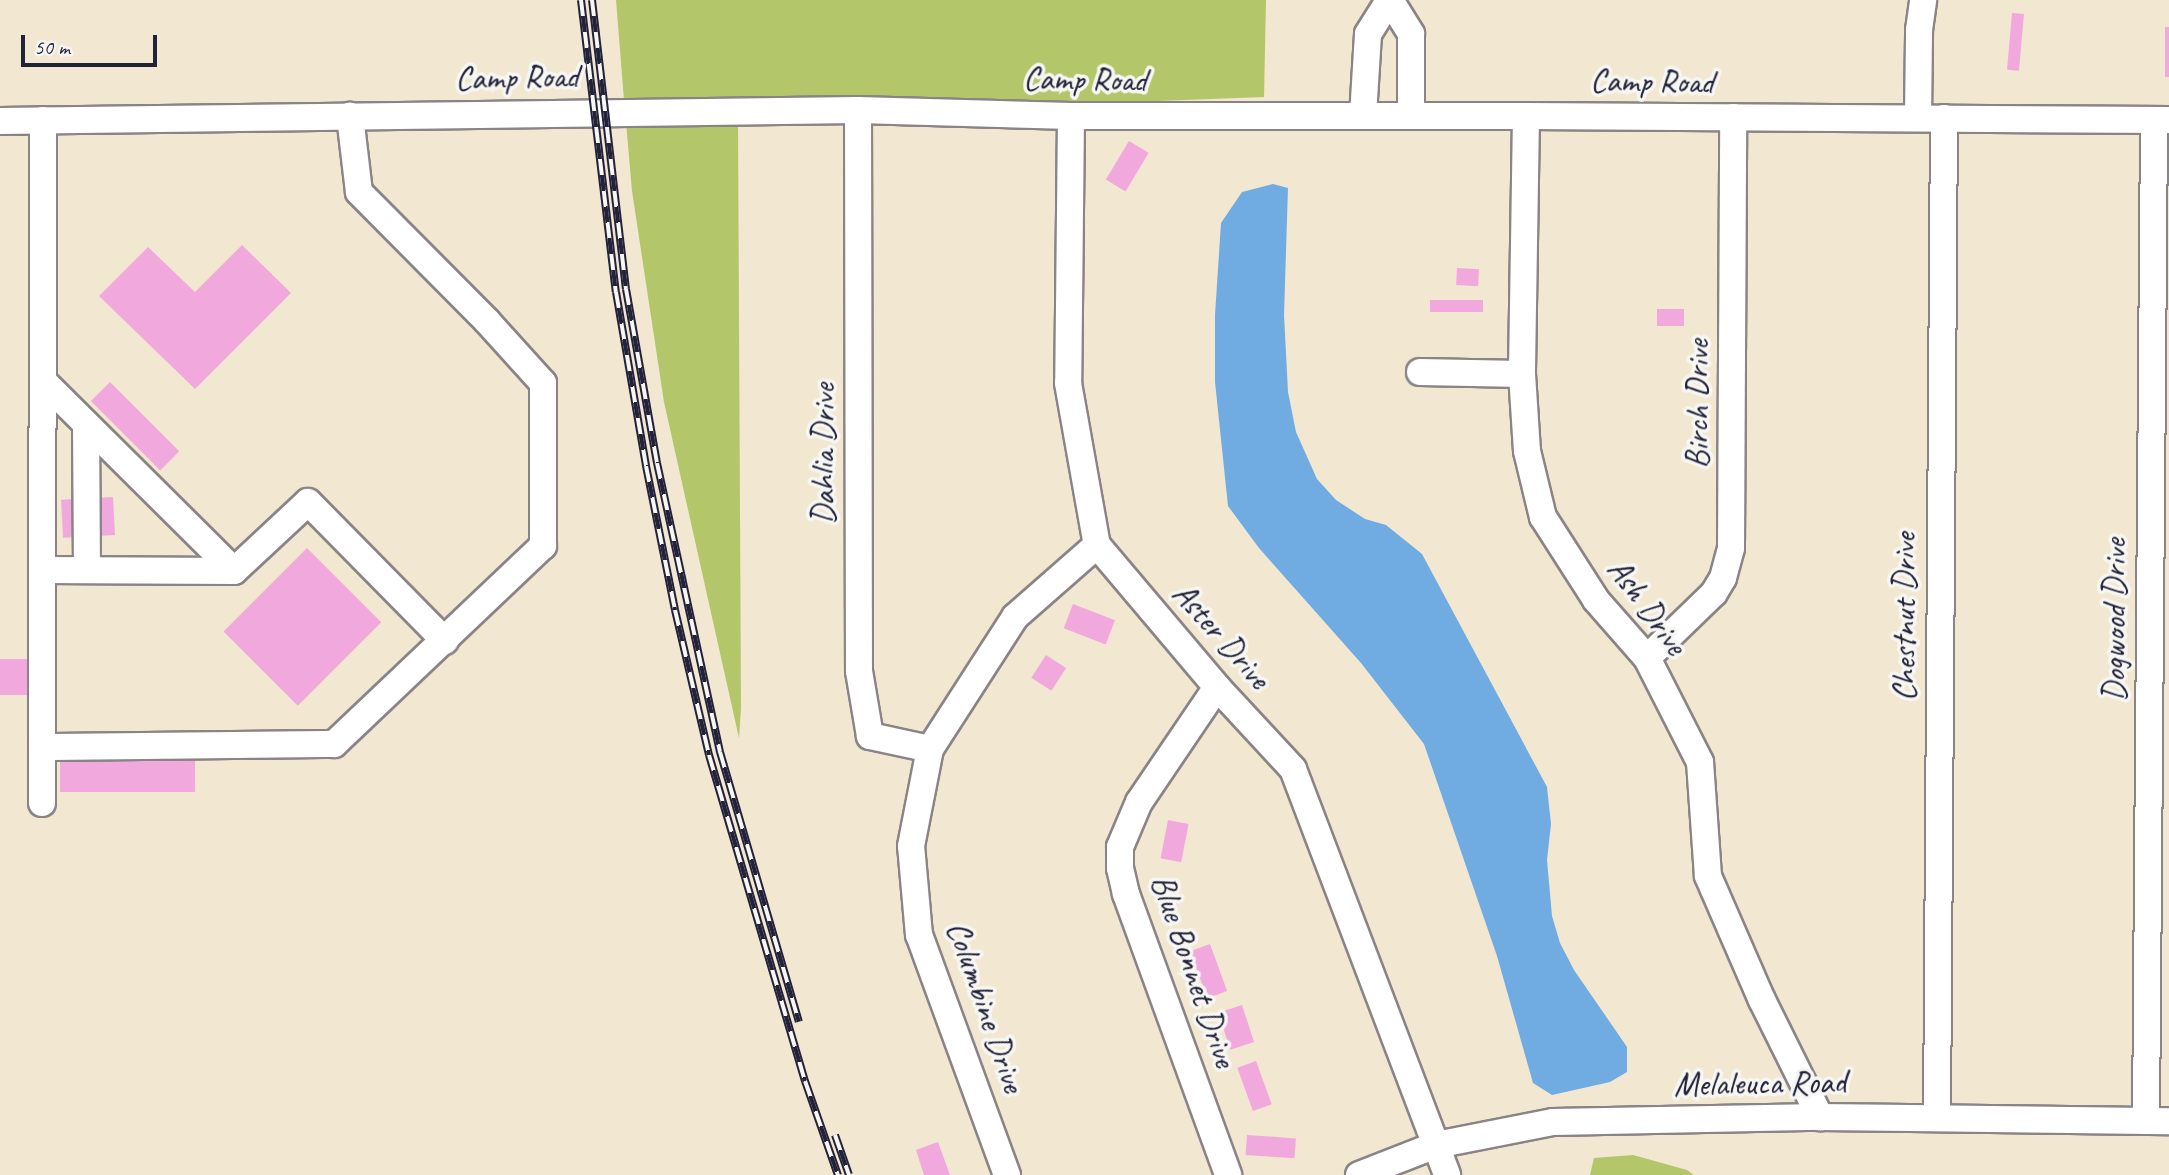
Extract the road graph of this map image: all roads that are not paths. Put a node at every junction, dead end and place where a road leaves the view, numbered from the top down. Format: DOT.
graph roads {
  1 [pos="1390,0"];
  2 [pos="1923,0"];
  3 [pos="858,110"];
  4 [pos="350,116"];
  5 [pos="1072,116"];
  6 [pos="1363,116"];
  7 [pos="1411,116"];
  8 [pos="1527,116"];
  9 [pos="1733,117"];
  10 [pos="1931,118"];
  11 [pos="43,120"];
  12 [pos="2162,120"];
  13 [pos="0,121"];
  14 [pos="1420,372"];
  15 [pos="1522,374"];
  16 [pos="43,381"];
  17 [pos="86,424"];
  18 [pos="1097,545"];
  19 [pos="43,570"];
  20 [pos="87,570"];
  21 [pos="234,570"];
  22 [pos="445,641"];
  23 [pos="1647,659"];
  24 [pos="1217,687"];
  25 [pos="42,747"];
  26 [pos="930,749"];
  27 [pos="42,803"];
  28 [pos="1820,1117"];
  29 [pos="1937,1118"];
  30 [pos="2157,1121"];
  31 [pos="1436,1145"];
  32 [pos="1007,1175"];
  33 [pos="1228,1175"];
  34 [pos="1359,1175"];
  35 [pos="1447,1175"];
  1 -- 6 [label="street"];
  1 -- 7 [label="street"];
  2 -- 10 [label="street, Chestnut Drive"];
  3 -- 4 [label="street, Camp Road"];
  3 -- 5 [label="street, Camp Road"];
  3 -- 26 [label="street, Dahlia Drive"];
  4 -- 11 [label="street, Camp Road"];
  4 -- 22 [label="street"];
  5 -- 6 [label="street, Camp Road"];
  5 -- 18 [label="street"];
  6 -- 7 [label="street, Camp Road"];
  7 -- 8 [label="street, Camp Road"];
  8 -- 9 [label="street, Camp Road"];
  8 -- 15 [label="street, Ash Drive"];
  9 -- 10 [label="street, Camp Road"];
  9 -- 23 [label="street, Birch Drive"];
  10 -- 12 [label="street, Camp Road"];
  10 -- 29 [label="street, Chestnut Drive"];
  11 -- 13 [label="street, Camp Road"];
  11 -- 16 [label="street"];
  12 -- 30 [label="street, Dogwood Drive"];
  14 -- 15 [label="street"];
  15 -- 23 [label="street, Ash Drive"];
  16 -- 17 [label="street"];
  16 -- 19 [label="street"];
  17 -- 20 [label="street"];
  17 -- 21 [label="street"];
  18 -- 24 [label="street, Aster Drive"];
  18 -- 26 [label="street, Columbine Drive"];
  19 -- 20 [label="street"];
  19 -- 25 [label="street"];
  20 -- 21 [label="street"];
  21 -- 22 [label="street"];
  22 -- 25 [label="street"];
  23 -- 28 [label="street, Ash Drive"];
  24 -- 31 [label="street, Aster Drive"];
  24 -- 33 [label="street, Blue Bonnet Drive"];
  25 -- 27 [label="street"];
  26 -- 32 [label="street, Columbine Drive"];
  28 -- 29 [label="street, Melaleuca Road"];
  28 -- 31 [label="street, Melaleuca Road"];
  29 -- 30 [label="street, Melaleuca Road"];
  31 -- 34 [label="street, Melaleuca Road"];
  31 -- 35 [label="street, Aster Drive"];
}
